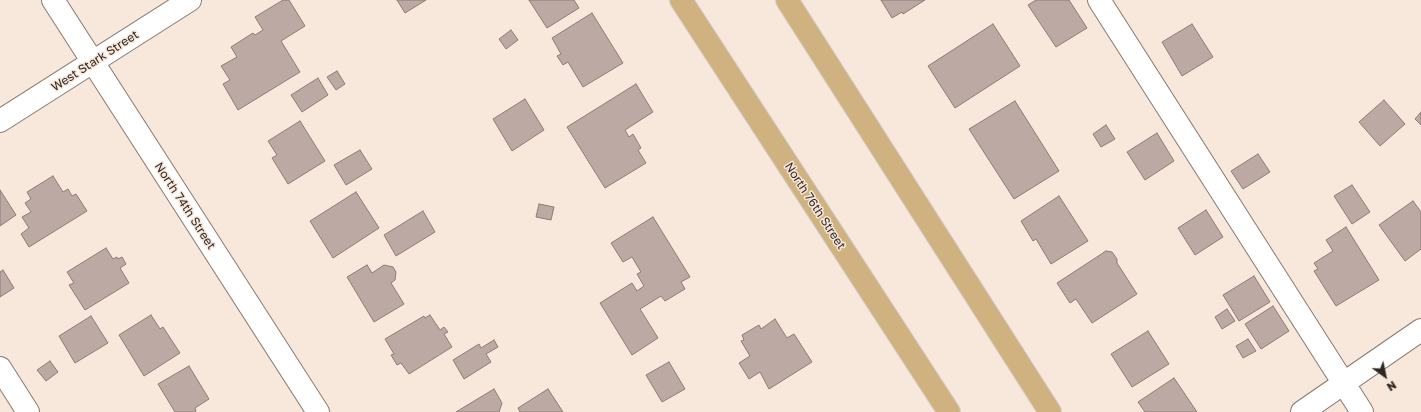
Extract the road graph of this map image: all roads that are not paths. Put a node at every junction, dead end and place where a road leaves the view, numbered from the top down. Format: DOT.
graph roads {
  1 [pos="52,0"];
  2 [pos="190,0"];
  3 [pos="681,0"];
  4 [pos="787,0"];
  5 [pos="1099,0"];
  6 [pos="92,63"];
  7 [pos="0,121"];
  8 [pos="1421,330"];
  9 [pos="0,368"];
  10 [pos="1344,383"];
  11 [pos="28,412"];
  12 [pos="318,412"];
  13 [pos="949,412"];
  14 [pos="1050,412"];
  15 [pos="1302,412"];
  16 [pos="1362,412"];
  1 -- 6 [label="street, North 74th Street"];
  2 -- 6 [label="street, West Stark Street"];
  3 -- 13 [label="main road, North 76th Street"];
  4 -- 14 [label="main road"];
  5 -- 10 [label="street"];
  6 -- 7 [label="street, West Stark Street"];
  6 -- 12 [label="street, North 74th Street"];
  8 -- 10 [label="street"];
  9 -- 11 [label="street"];
  10 -- 15 [label="street"];
  10 -- 16 [label="street"];
}
